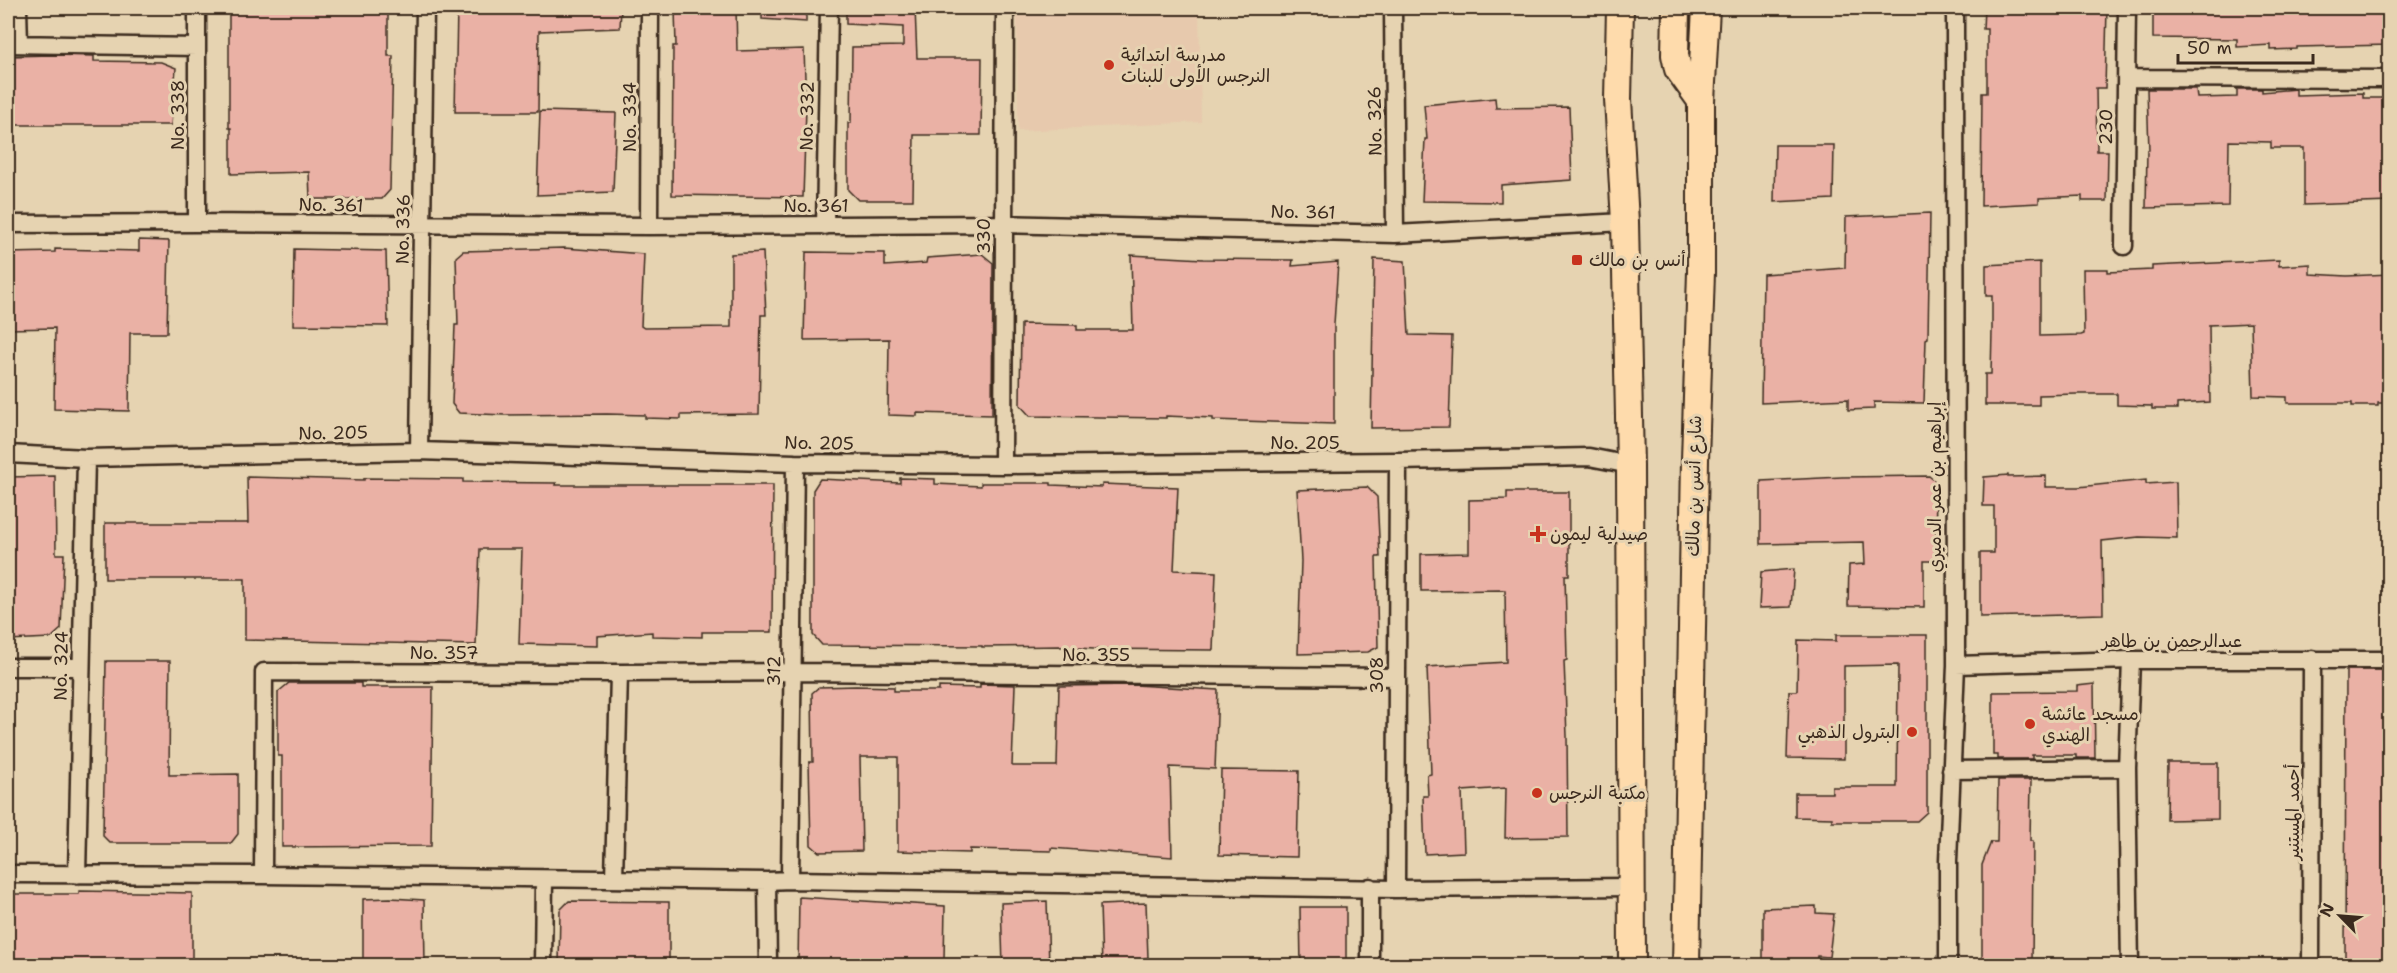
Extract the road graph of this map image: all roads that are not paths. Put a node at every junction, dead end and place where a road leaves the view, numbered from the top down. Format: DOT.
graph roads {
  1 [pos="18,8"];
  2 [pos="197,8"];
  3 [pos="426,8"];
  4 [pos="650,8"];
  5 [pos="829,8"];
  6 [pos="1005,8"];
  7 [pos="1393,8"];
  8 [pos="1629,8"];
  9 [pos="1676,8"];
  10 [pos="1955,8"];
  11 [pos="2127,8"];
  12 [pos="1705,11"];
  13 [pos="1620,19"];
  14 [pos="13,44"];
  15 [pos="197,47"];
  16 [pos="2126,78"];
  17 [pos="2390,79"];
  18 [pos="1701,101"];
  19 [pos="1625,222"];
  20 [pos="197,223"];
  21 [pos="8,224"];
  22 [pos="1003,224"];
  23 [pos="423,225"];
  24 [pos="649,226"];
  25 [pos="825,226"];
  26 [pos="1395,234"];
  27 [pos="2124,246"];
  28 [pos="419,451"];
  29 [pos="8,454"];
  30 [pos="86,458"];
  31 [pos="1398,461"];
  32 [pos="795,463"];
  33 [pos="1003,465"];
  34 [pos="1630,465"];
  35 [pos="2312,659"];
  36 [pos="2130,660"];
  37 [pos="2390,660"];
  38 [pos="1956,665"];
  39 [pos="8,667"];
  40 [pos="81,667"];
  41 [pos="794,672"];
  42 [pos="619,673"];
  43 [pos="1397,677"];
  44 [pos="2127,768"];
  45 [pos="1951,770"];
  46 [pos="8,874"];
  47 [pos="77,875"];
  48 [pos="263,875"];
  49 [pos="544,879"];
  50 [pos="614,879"];
  51 [pos="790,880"];
  52 [pos="767,881"];
  53 [pos="1632,886"];
  54 [pos="1370,887"];
  55 [pos="1396,889"];
  56 [pos="543,966"];
  57 [pos="768,966"];
  58 [pos="1370,966"];
  59 [pos="1632,966"];
  60 [pos="1686,966"];
  61 [pos="1948,966"];
  62 [pos="2130,966"];
  63 [pos="2311,966"];
  1 -- 14 [label="street"];
  2 -- 15 [label="street, No. 338"];
  3 -- 23 [label="street, No. 336"];
  4 -- 24 [label="street, No. 334"];
  5 -- 25 [label="street, No. 332"];
  6 -- 22 [label="street, 330"];
  7 -- 26 [label="street, No. 326"];
  8 -- 13 [label="main road"];
  9 -- 18 [label="main road"];
  10 -- 38 [label="street, إبراهيم بن عمر الدميري"];
  11 -- 16 [label="street, 230"];
  12 -- 18 [label="main road, شارع أنس بن مالك"];
  13 -- 19 [label="main road"];
  14 -- 15 [label="street"];
  15 -- 20 [label="street, No. 338"];
  16 -- 17 [label="street"];
  16 -- 27 [label="street, 230"];
  18 -- 60 [label="main road, شارع أنس بن مالك"];
  19 -- 26 [label="street, No. 361"];
  19 -- 34 [label="main road"];
  20 -- 21 [label="street, No. 361"];
  20 -- 23 [label="street, No. 361"];
  22 -- 25 [label="street, No. 361"];
  22 -- 26 [label="street, No. 361"];
  22 -- 33 [label="street, 330"];
  23 -- 24 [label="street, No. 361"];
  23 -- 28 [label="street, No. 336"];
  24 -- 25 [label="street, No. 361"];
  28 -- 30 [label="street, No. 205"];
  28 -- 32 [label="street, No. 205"];
  29 -- 30 [label="street, No. 205"];
  30 -- 40 [label="street, No. 324"];
  31 -- 33 [label="street, No. 205"];
  31 -- 34 [label="street, No. 205"];
  31 -- 43 [label="street, 308"];
  32 -- 33 [label="street, No. 205"];
  32 -- 41 [label="street, 312"];
  34 -- 53 [label="main road"];
  35 -- 36 [label="street, عبدالرحمن بن طاهر"];
  35 -- 37 [label="street, عبدالرحمن بن طاهر"];
  35 -- 63 [label="street, أحمد المستنير"];
  36 -- 38 [label="street, عبدالرحمن بن طاهر"];
  36 -- 44 [label="street"];
  38 -- 45 [label="street, إبراهيم بن عمر الدميري"];
  39 -- 40 [label="street"];
  40 -- 47 [label="street, No. 324"];
  41 -- 42 [label="street, No. 355"];
  41 -- 43 [label="street, No. 355"];
  41 -- 51 [label="street, 312"];
  42 -- 48 [label="street, No. 357"];
  42 -- 50 [label="street"];
  43 -- 55 [label="street, 308"];
  44 -- 45 [label="street"];
  44 -- 62 [label="street"];
  45 -- 61 [label="street, إبراهيم بن عمر الدميري"];
  46 -- 47 [label="street"];
  47 -- 48 [label="street"];
  48 -- 49 [label="street"];
  49 -- 50 [label="street"];
  49 -- 56 [label="street"];
  50 -- 52 [label="street"];
  51 -- 52 [label="street"];
  51 -- 54 [label="street"];
  52 -- 57 [label="street"];
  53 -- 55 [label="street"];
  53 -- 59 [label="main road"];
  54 -- 55 [label="street"];
  54 -- 58 [label="street"];
}
